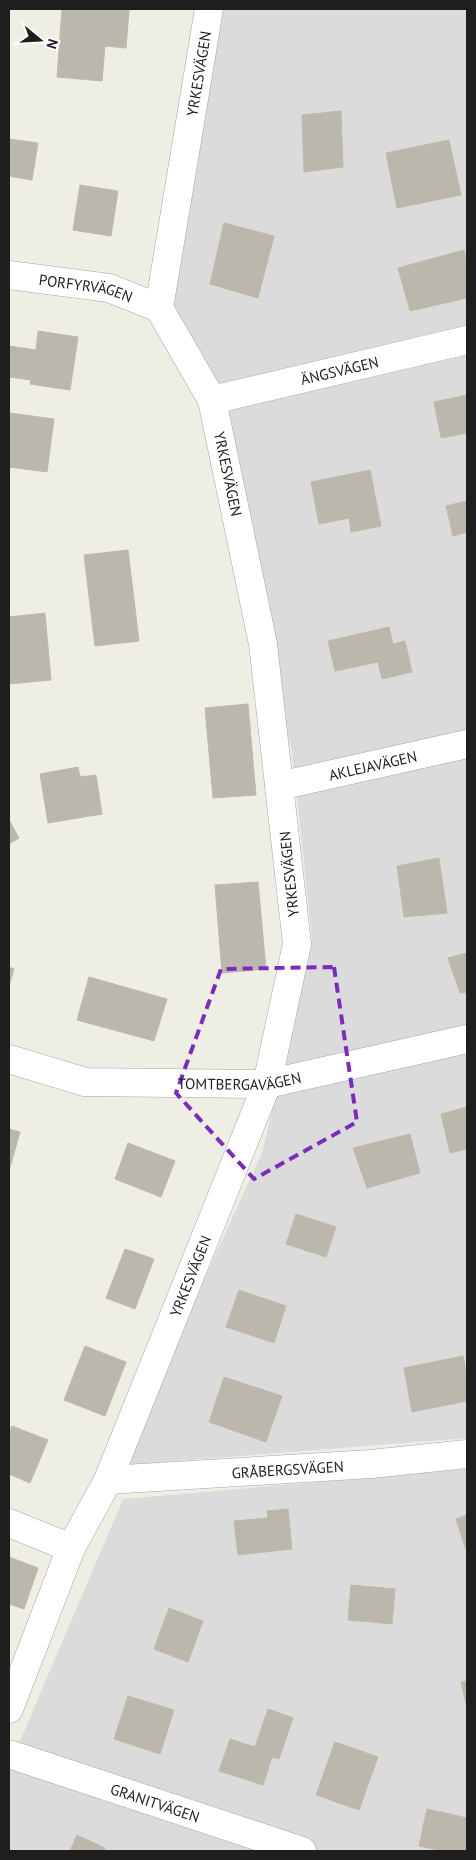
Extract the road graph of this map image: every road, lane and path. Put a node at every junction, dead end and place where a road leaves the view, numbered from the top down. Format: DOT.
graph roads {
  1 [pos="209,9"];
  2 [pos="9,275"];
  3 [pos="159,308"];
  4 [pos="467,340"];
  5 [pos="212,400"];
  6 [pos="467,744"];
  7 [pos="279,786"];
  8 [pos="467,1039"];
  9 [pos="9,1059"];
  10 [pos="267,1084"];
  11 [pos="467,1454"];
  12 [pos="108,1480"];
  13 [pos="9,1523"];
  14 [pos="71,1548"];
  15 [pos="9,1709"];
  16 [pos="9,1754"];
  17 [pos="302,1851"];
  1 -- 3 [label="street, YRKESVÄGEN"];
  2 -- 3 [label="street, PORFYRVÄGEN"];
  3 -- 5 [label="street, YRKESVÄGEN"];
  4 -- 5 [label="street, ÄNGSVÄGEN"];
  5 -- 7 [label="street, YRKESVÄGEN"];
  6 -- 7 [label="street, AKLEJAVÄGEN"];
  7 -- 10 [label="street, YRKESVÄGEN"];
  8 -- 10 [label="street, TOMTBERGAVÄGEN"];
  9 -- 10 [label="street, TOMTBERGAVÄGEN"];
  10 -- 12 [label="street, YRKESVÄGEN"];
  11 -- 12 [label="street, GRÅBERGSVÄGEN"];
  12 -- 14 [label="street, YRKESVÄGEN"];
  13 -- 14 [label="street"];
  14 -- 15 [label="street, YRKESVÄGEN"];
  16 -- 17 [label="street, GRANITVÄGEN"];
}
